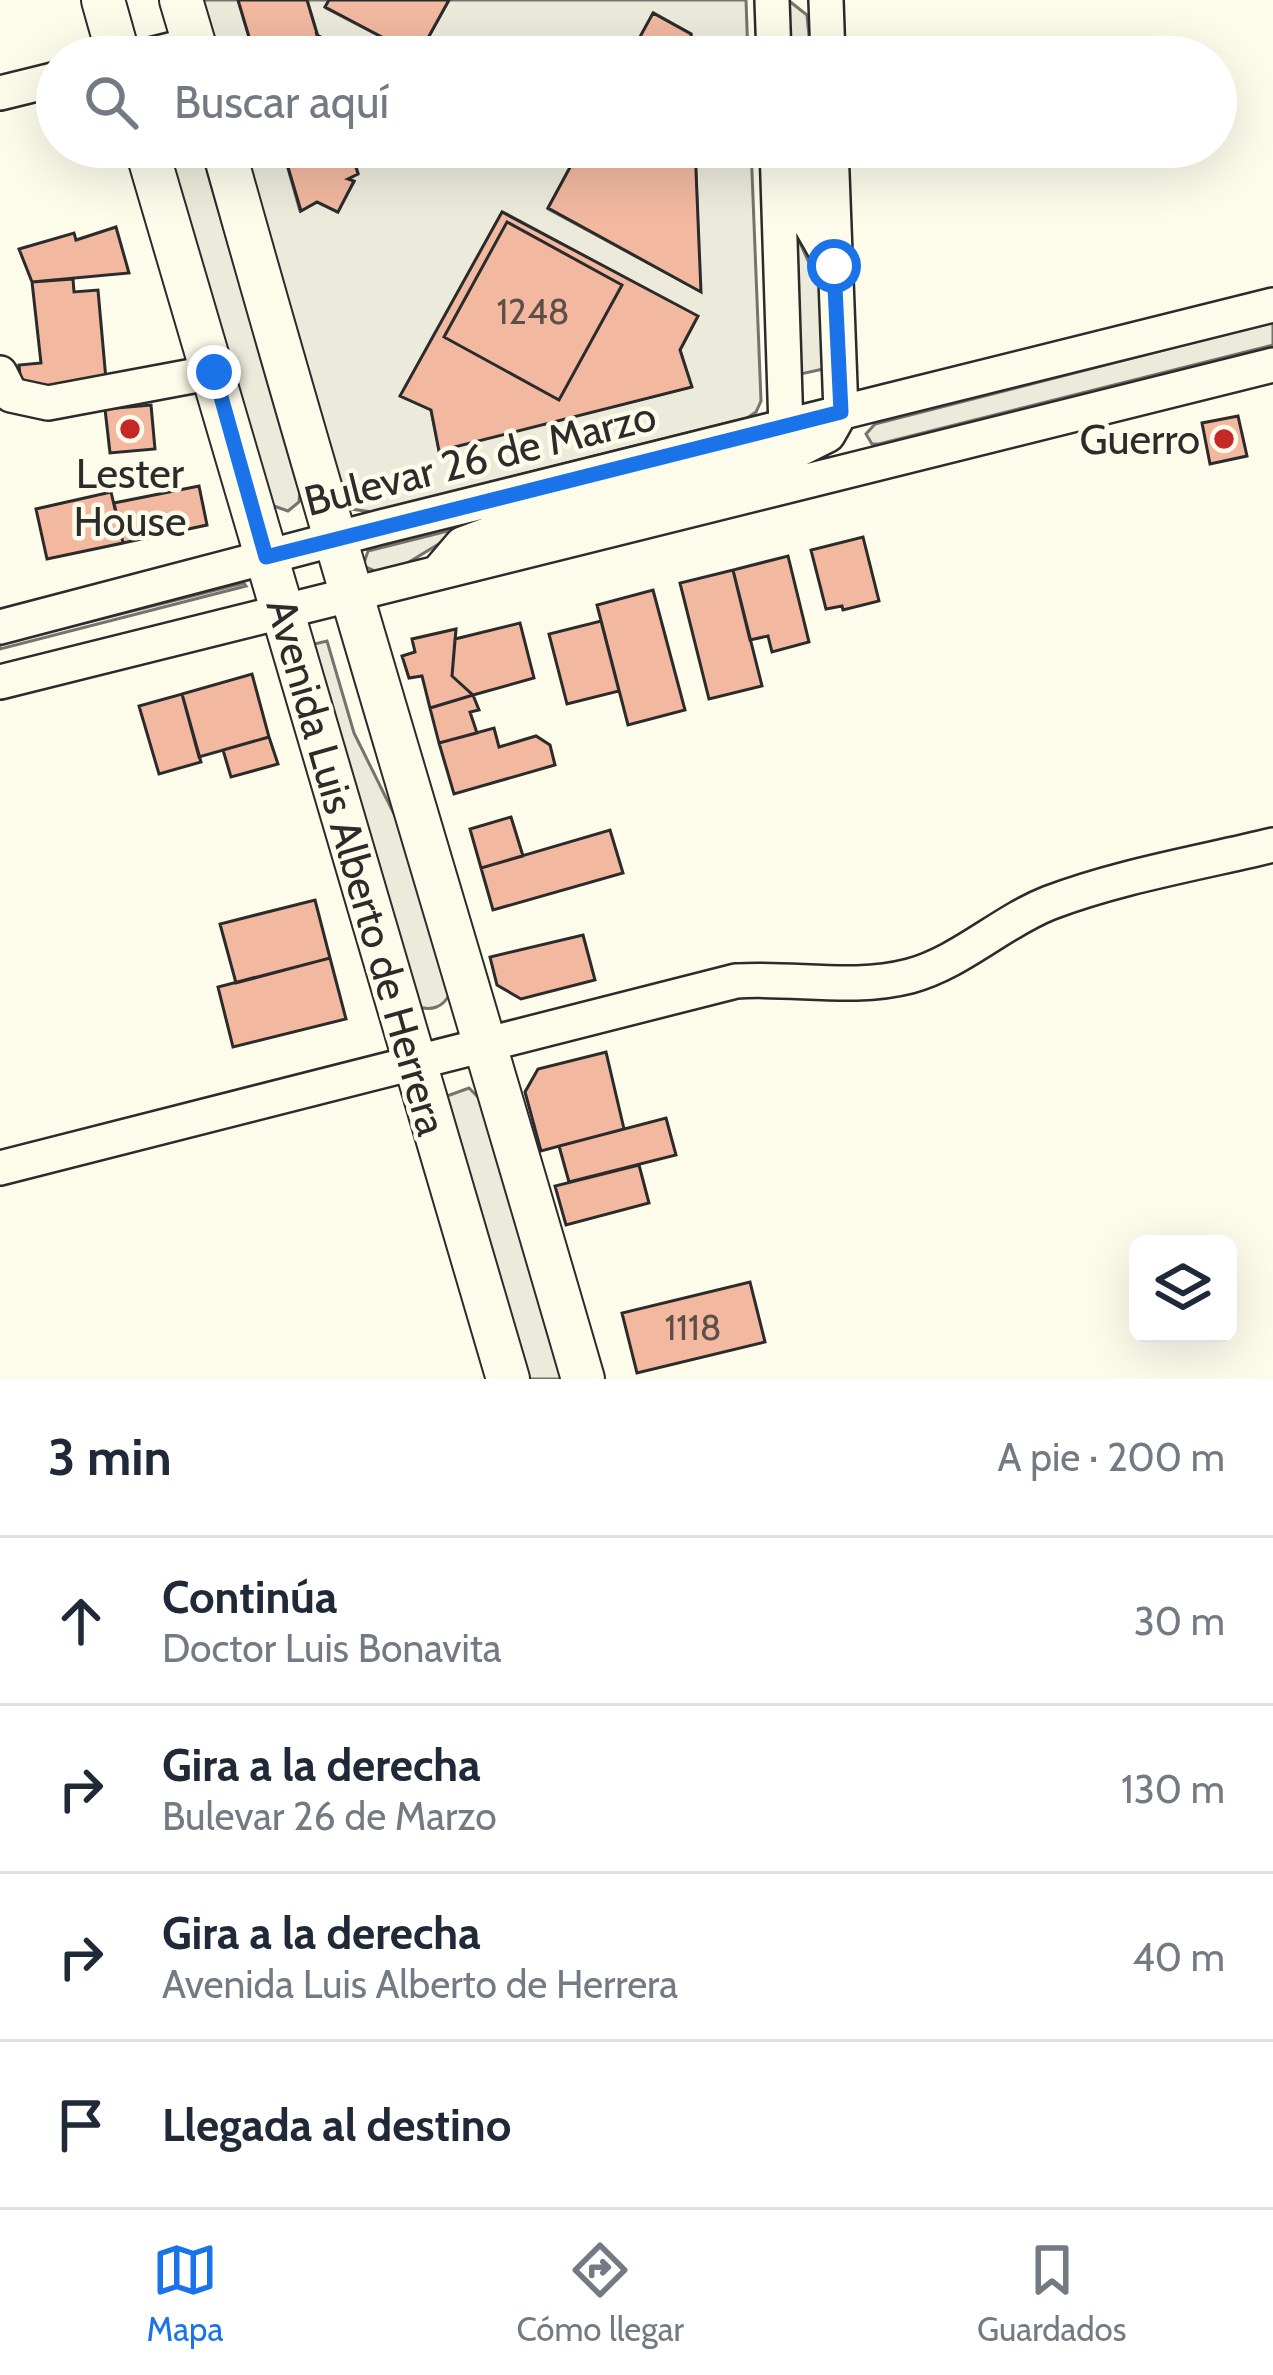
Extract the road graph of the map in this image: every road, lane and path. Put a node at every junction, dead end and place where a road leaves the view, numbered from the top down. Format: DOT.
graph roads {
  1 [pos="103,0"];
  2 [pos="181,0"];
  3 [pos="772,0"];
  4 [pos="818,1"];
  5 [pos="113,36"];
  6 [pos="192,36"];
  7 [pos="773,36"];
  8 [pos="824,36"];
  9 [pos="36,84"];
  10 [pos="0,93"];
  11 [pos="152,168"];
  12 [pos="229,168"];
  13 [pos="778,168"];
  14 [pos="806,168"];
  15 [pos="832,168"];
  16 [pos="834,266"];
  17 [pos="1273,305"];
  18 [pos="1273,365"];
  19 [pos="214,372"];
  20 [pos="0,373"];
  21 [pos="841,412"];
  22 [pos="794,455"];
  23 [pos="333,539"];
  24 [pos="266,557"];
  25 [pos="350,593"];
  26 [pos="283,609"];
  27 [pos="0,627"];
  28 [pos="0,682"];
  29 [pos="1273,845"];
  30 [pos="486,1047"];
  31 [pos="415,1064"];
  32 [pos="0,1168"];
  33 [pos="508,1379"];
  34 [pos="583,1379"];
  1 -- 5 [label="main road"];
  2 -- 6 [label="main road"];
  3 -- 7 [label="street"];
  4 -- 8 [label="street"];
  9 -- 10 [label="street"];
  11 -- 19 [label="main road, Avenida Luis Alberto de Herrera"];
  12 -- 23 [label="main road, Avenida Luis Alberto de Herrera"];
  13 -- 22 [label="street"];
  14 -- 16 [label="street"];
  15 -- 16 [label="street"];
  16 -- 21 [label="street"];
  17 -- 21 [label="street, Bulevar 26 de Marzo"];
  18 -- 22 [label="street, Bulevar 26 de Marzo"];
  19 -- 20 [label="street"];
  19 -- 24 [label="main road, Avenida Luis Alberto de Herrera"];
  21 -- 22 [label="street, Bulevar 26 de Marzo"];
  22 -- 23 [label="street, Bulevar 26 de Marzo"];
  22 -- 25 [label="street, Bulevar 26 de Marzo"];
  23 -- 24 [label="street, Bulevar 26 de Marzo"];
  23 -- 25 [label="main road, Avenida Luis Alberto de Herrera"];
  24 -- 26 [label="main road, Avenida Luis Alberto de Herrera"];
  24 -- 27 [label="street, Bulevar 26 de Marzo"];
  25 -- 26 [label="street, Bulevar 26 de Marzo"];
  25 -- 30 [label="main road, Avenida Luis Alberto de Herrera"];
  26 -- 28 [label="street, Bulevar 26 de Marzo"];
  26 -- 31 [label="main road, Avenida Luis Alberto de Herrera"];
  29 -- 30 [label="street"];
  30 -- 31 [label="street"];
  30 -- 34 [label="main road, Avenida Luis Alberto de Herrera"];
  31 -- 32 [label="street"];
  31 -- 33 [label="main road, Avenida Luis Alberto de Herrera"];
}
